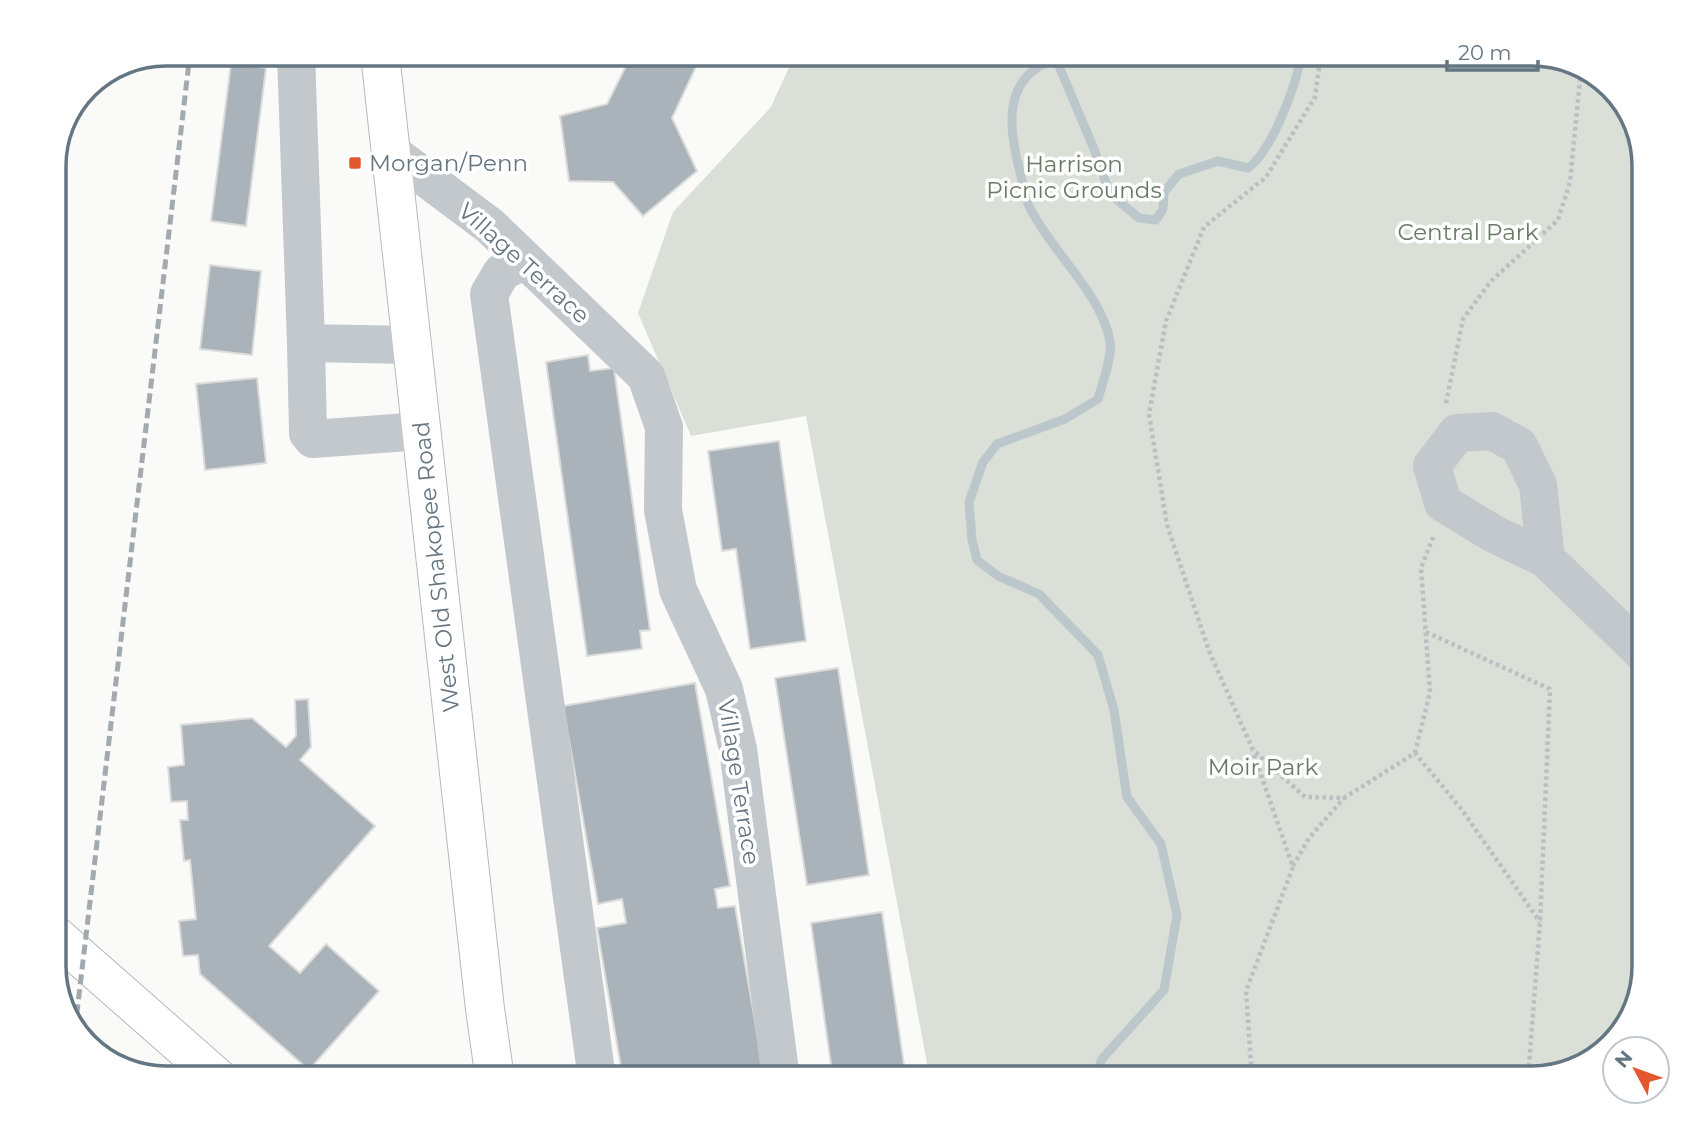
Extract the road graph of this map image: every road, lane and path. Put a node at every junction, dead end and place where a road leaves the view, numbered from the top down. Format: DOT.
graph roads {
  1 [pos="296,66"];
  2 [pos="381,66"];
  3 [pos="1319,66"];
  4 [pos="1580,79"];
  5 [pos="391,152"];
  6 [pos="525,260"];
  7 [pos="306,343"];
  8 [pos="412,345"];
  9 [pos="422,431"];
  10 [pos="1457,433"];
  11 [pos="1443,503"];
  12 [pos="1546,559"];
  13 [pos="1426,632"];
  14 [pos="1632,642"];
  15 [pos="1253,750"];
  16 [pos="1415,753"];
  17 [pos="1344,798"];
  18 [pos="1293,867"];
  19 [pos="1540,922"];
  20 [pos="67,945"];
  21 [pos="204,1066"];
  22 [pos="493,1066"];
  23 [pos="595,1066"];
  24 [pos="779,1066"];
  25 [pos="1251,1066"];
  26 [pos="1529,1066"];
  1 -- 7 [label="street"];
  2 -- 5 [label="main road, West Old Shakopee Road"];
  3 -- 15 [label="path"];
  4 -- 10 [label="path"];
  5 -- 6 [label="street, Village Terrace"];
  5 -- 8 [label="main road, West Old Shakopee Road"];
  6 -- 23 [label="street"];
  6 -- 24 [label="street, Village Terrace"];
  7 -- 8 [label="street"];
  7 -- 9 [label="street"];
  8 -- 9 [label="main road, West Old Shakopee Road"];
  9 -- 22 [label="main road, West Old Shakopee Road"];
  10 -- 11 [label="street"];
  10 -- 12 [label="street"];
  11 -- 12 [label="street"];
  11 -- 13 [label="path"];
  12 -- 14 [label="street"];
  13 -- 16 [label="path"];
  13 -- 19 [label="path"];
  15 -- 17 [label="path"];
  15 -- 18 [label="path"];
  16 -- 17 [label="path"];
  16 -- 19 [label="path"];
  17 -- 18 [label="path"];
  18 -- 25 [label="path"];
  19 -- 26 [label="path"];
  20 -- 21 [label="main road"];
}
